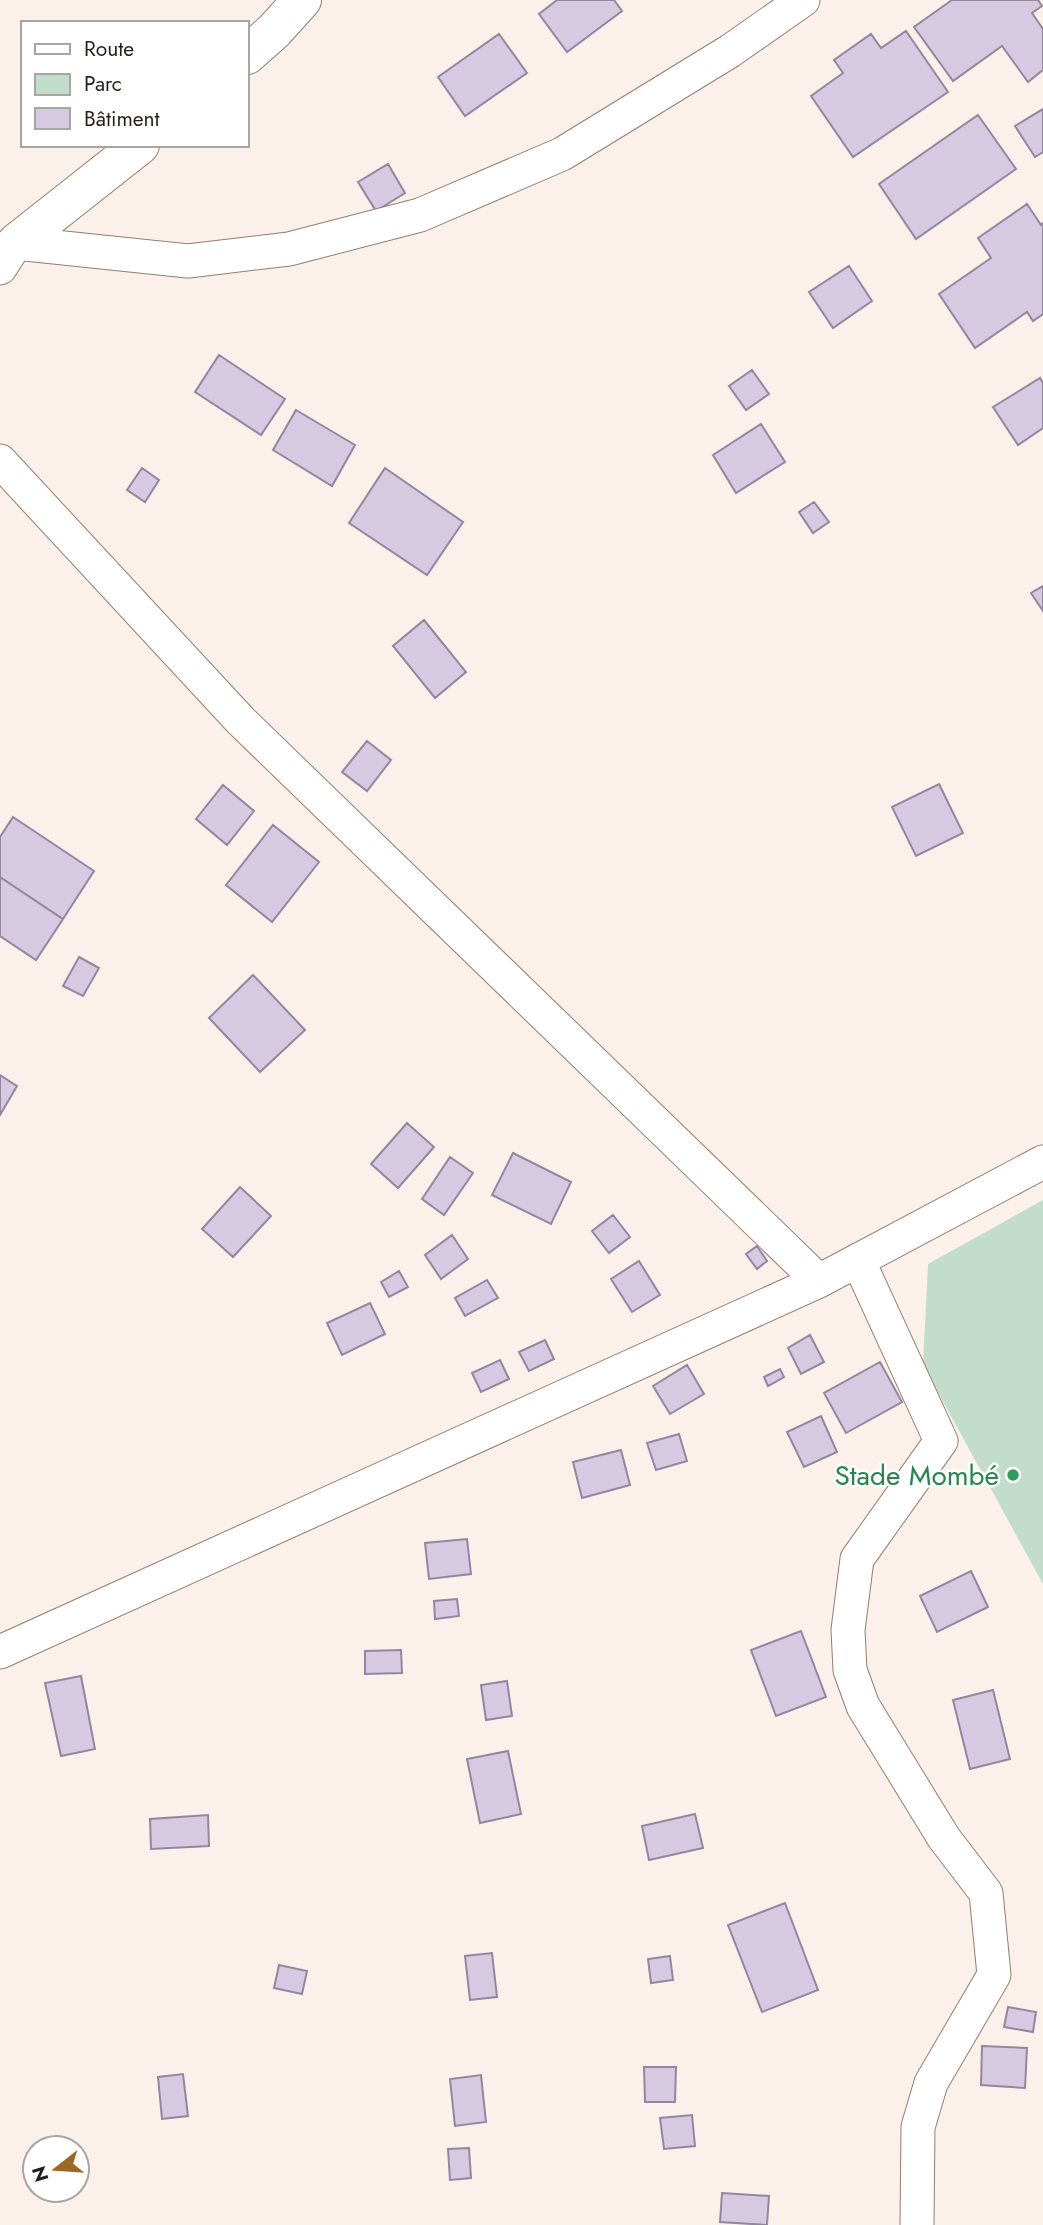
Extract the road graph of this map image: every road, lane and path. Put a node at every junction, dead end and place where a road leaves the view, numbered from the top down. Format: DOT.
graph roads {
  1 [pos="302,0"];
  2 [pos="803,0"];
  3 [pos="248,54"];
  4 [pos="138,147"];
  5 [pos="8,255"];
  6 [pos="0,461"];
  7 [pos="1043,1161"];
  8 [pos="858,1260"];
  9 [pos="819,1281"];
  10 [pos="0,1652"];
  11 [pos="917,2225"];
  1 -- 3 [label="street"];
  2 -- 5 [label="street"];
  4 -- 5 [label="street"];
  6 -- 9 [label="street"];
  7 -- 8 [label="street"];
  8 -- 9 [label="street"];
  8 -- 11 [label="street"];
  9 -- 10 [label="street"];
}
